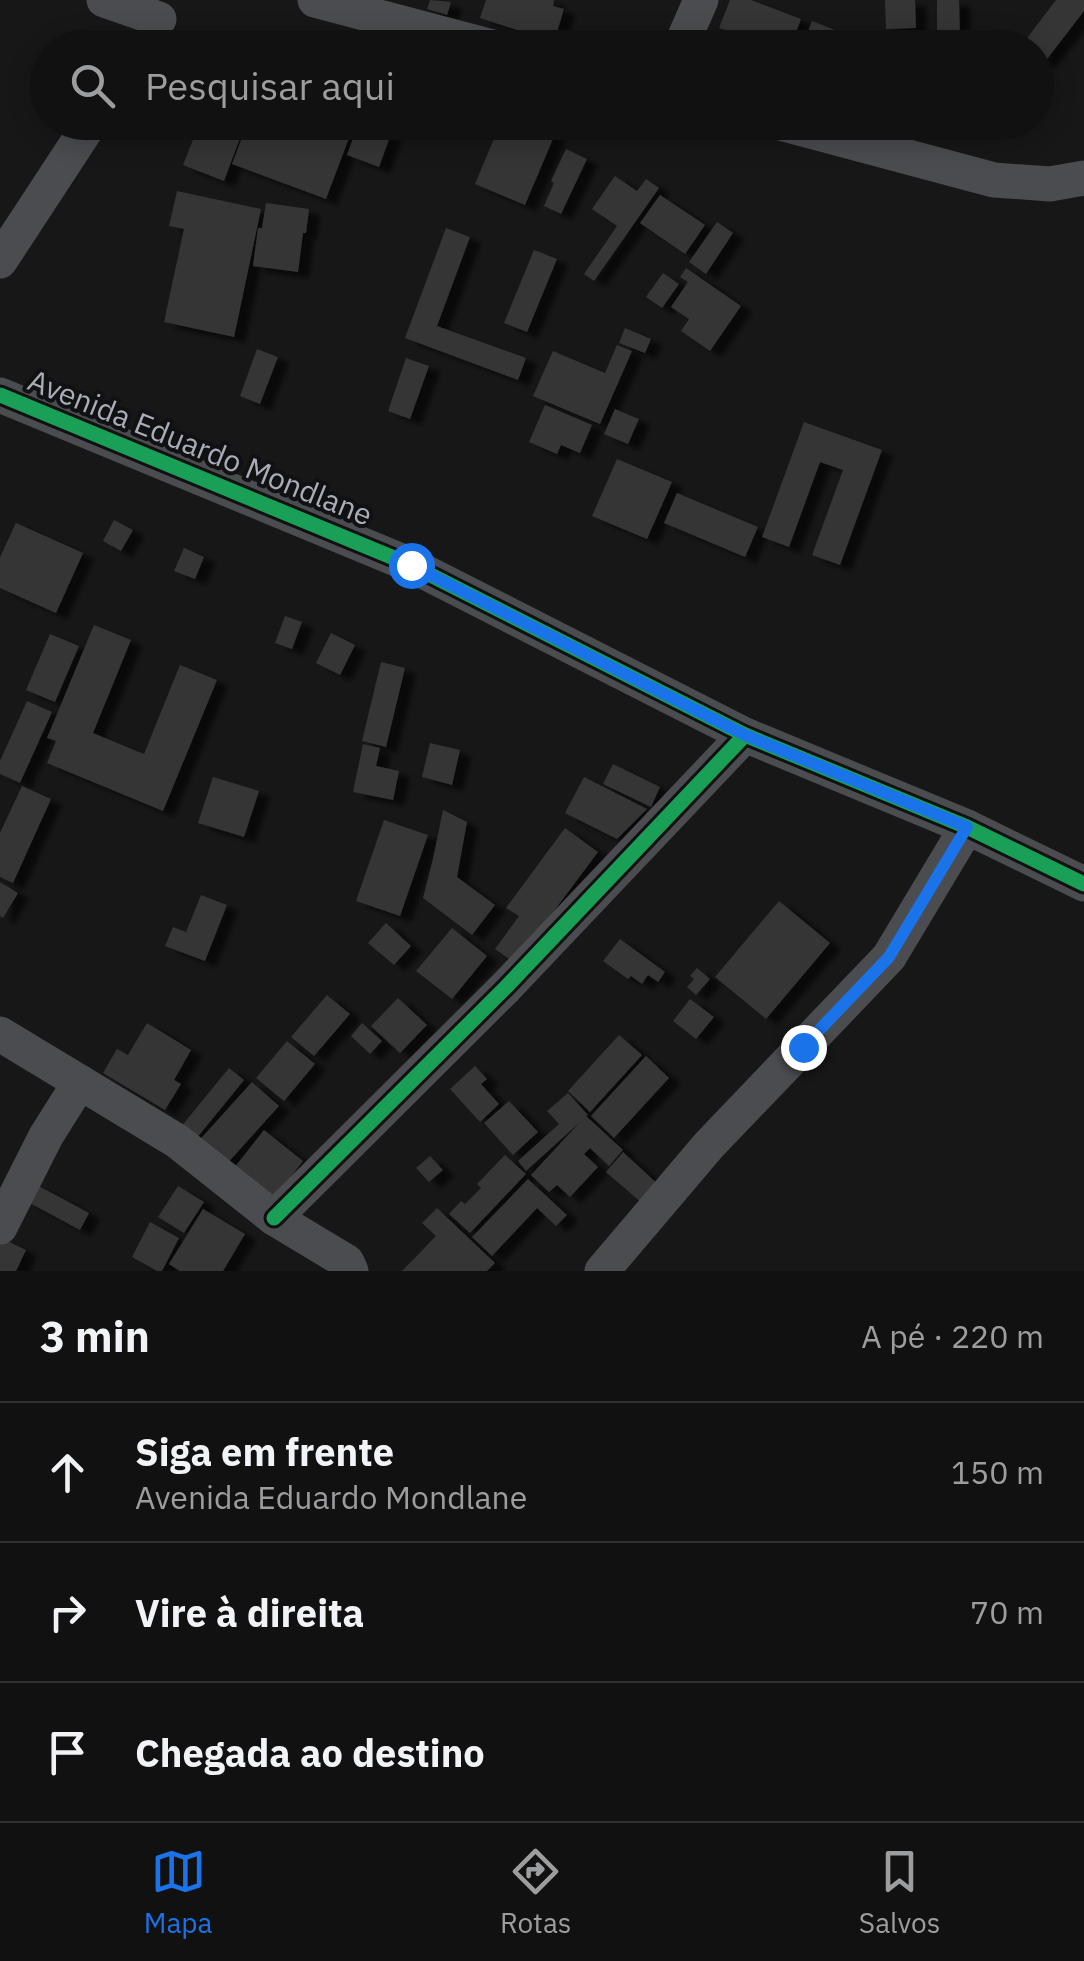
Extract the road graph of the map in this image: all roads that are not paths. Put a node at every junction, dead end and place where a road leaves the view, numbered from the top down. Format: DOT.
graph roads {
  1 [pos="104,0"];
  2 [pos="315,0"];
  3 [pos="701,0"];
  4 [pos="155,22"];
  5 [pos="428,30"];
  6 [pos="688,30"];
  7 [pos="79,140"];
  8 [pos="844,140"];
  9 [pos="1084,178"];
  10 [pos="0,261"];
  11 [pos="2,402"];
  12 [pos="745,735"];
  13 [pos="967,827"];
  14 [pos="1084,884"];
  15 [pos="0,1034"];
  16 [pos="80,1082"];
  17 [pos="274,1218"];
  18 [pos="0,1227"];
  19 [pos="351,1271"];
  20 [pos="602,1271"];
  1 -- 4 [label="street"];
  2 -- 5 [label="street"];
  3 -- 6 [label="street"];
  7 -- 10 [label="street"];
  8 -- 9 [label="street"];
  11 -- 12 [label="street, Avenida Eduardo Mondlane"];
  12 -- 13 [label="street, Avenida Eduardo Mondlane"];
  12 -- 17 [label="street"];
  13 -- 14 [label="street, Avenida Eduardo Mondlane"];
  13 -- 20 [label="street"];
  15 -- 16 [label="street"];
  16 -- 17 [label="street"];
  16 -- 18 [label="street"];
  17 -- 19 [label="street"];
}
